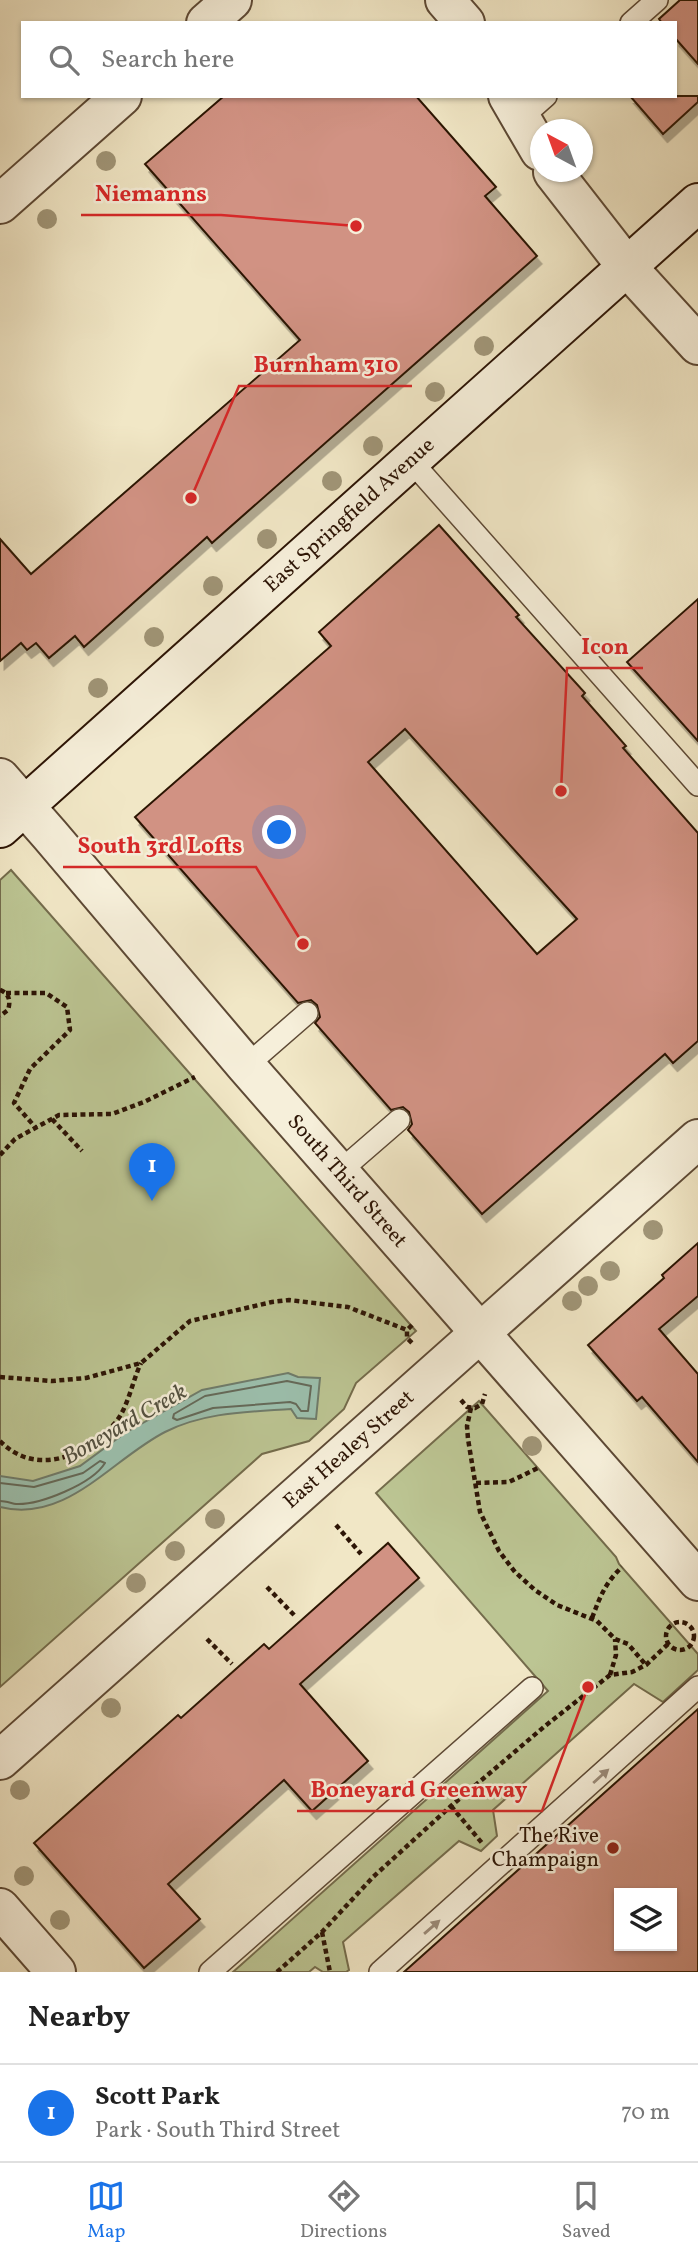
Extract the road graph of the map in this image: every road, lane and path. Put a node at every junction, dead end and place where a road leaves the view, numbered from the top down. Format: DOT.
graph roads {
  1 [pos="232,0"];
  2 [pos="444,0"];
  3 [pos="657,0"];
  4 [pos="208,21"];
  5 [pos="463,21"];
  6 [pos="633,21"];
  7 [pos="120,98"];
  8 [pos="561,182"];
  9 [pos="698,203"];
  10 [pos="0,204"];
  11 [pos="628,267"];
  12 [pos="698,345"];
  13 [pos="411,461"];
  14 [pos="698,785"];
  15 [pos="8,804"];
  16 [pos="0,990"];
  17 [pos="6,993"];
  18 [pos="307,1013"];
  19 [pos="0,1016"];
  20 [pos="246,1066"];
  21 [pos="195,1077"];
  22 [pos="52,1119"];
  23 [pos="399,1120"];
  24 [pos="36,1128"];
  25 [pos="698,1139"];
  26 [pos="2,1147"];
  27 [pos="82,1151"];
  28 [pos="0,1155"];
  29 [pos="339,1172"];
  30 [pos="412,1325"];
  31 [pos="407,1330"];
  32 [pos="480,1334"];
  33 [pos="419,1346"];
  34 [pos="141,1363"];
  35 [pos="0,1377"];
  36 [pos="485,1394"];
  37 [pos="0,1441"];
  38 [pos="538,1468"];
  39 [pos="475,1483"];
  40 [pos="336,1525"];
  41 [pos="361,1554"];
  42 [pos="622,1567"];
  43 [pos="698,1581"];
  44 [pos="267,1587"];
  45 [pos="295,1616"];
  46 [pos="593,1618"];
  47 [pos="698,1621"];
  48 [pos="690,1625"];
  49 [pos="207,1639"];
  50 [pos="615,1639"];
  51 [pos="668,1644"];
  52 [pos="232,1664"];
  53 [pos="646,1665"];
  54 [pos="610,1675"];
  55 [pos="698,1687"];
  56 [pos="532,1688"];
  57 [pos="0,1760"];
  58 [pos="451,1806"];
  59 [pos="501,1866"];
  60 [pos="0,1908"];
  61 [pos="322,1931"];
  62 [pos="56,1972"];
  63 [pos="211,1972"];
  64 [pos="277,1972"];
  65 [pos="330,1972"];
  66 [pos="380,1972"];
  1 -- 4 [label="street"];
  2 -- 5 [label="street"];
  3 -- 6 [label="lane"];
  7 -- 10 [label="street"];
  8 -- 11 [label="street"];
  9 -- 11 [label="street, East Springfield Avenue"];
  11 -- 12 [label="street"];
  11 -- 13 [label="street, East Springfield Avenue"];
  13 -- 14 [label="lane"];
  13 -- 15 [label="street, East Springfield Avenue"];
  15 -- 20 [label="street, South Third Street"];
  16 -- 17 [label="path"];
  17 -- 19 [label="path"];
  17 -- 24 [label="path"];
  18 -- 20 [label="lane"];
  20 -- 29 [label="street, South Third Street"];
  21 -- 22 [label="path"];
  22 -- 24 [label="path"];
  22 -- 27 [label="path"];
  23 -- 29 [label="lane"];
  24 -- 26 [label="path"];
  25 -- 32 [label="street, East Healey Street"];
  26 -- 28 [label="path"];
  29 -- 32 [label="street, South Third Street"];
  30 -- 31 [label="path"];
  31 -- 33 [label="path"];
  31 -- 34 [label="path"];
  32 -- 43 [label="street, South Third Street"];
  32 -- 57 [label="street, East Healey Street"];
  34 -- 35 [label="path"];
  34 -- 37 [label="path"];
  36 -- 39 [label="path"];
  38 -- 39 [label="path"];
  39 -- 46 [label="path"];
  40 -- 41 [label="path"];
  42 -- 46 [label="path"];
  44 -- 45 [label="path"];
  46 -- 50 [label="path"];
  47 -- 48 [label="path"];
  48 -- 51 [label="path"];
  48 -- 51 [label="path"];
  49 -- 52 [label="path"];
  50 -- 53 [label="path"];
  50 -- 54 [label="path"];
  51 -- 53 [label="path"];
  53 -- 54 [label="path"];
  54 -- 58 [label="path"];
  59 -- 55 [label="lane, one-way"];
  56 -- 63 [label="lane"];
  58 -- 59 [label="path"];
  58 -- 61 [label="path"];
  66 -- 59 [label="lane, one-way"];
  60 -- 62 [label="street"];
  61 -- 64 [label="path"];
  61 -- 65 [label="path"];
}
